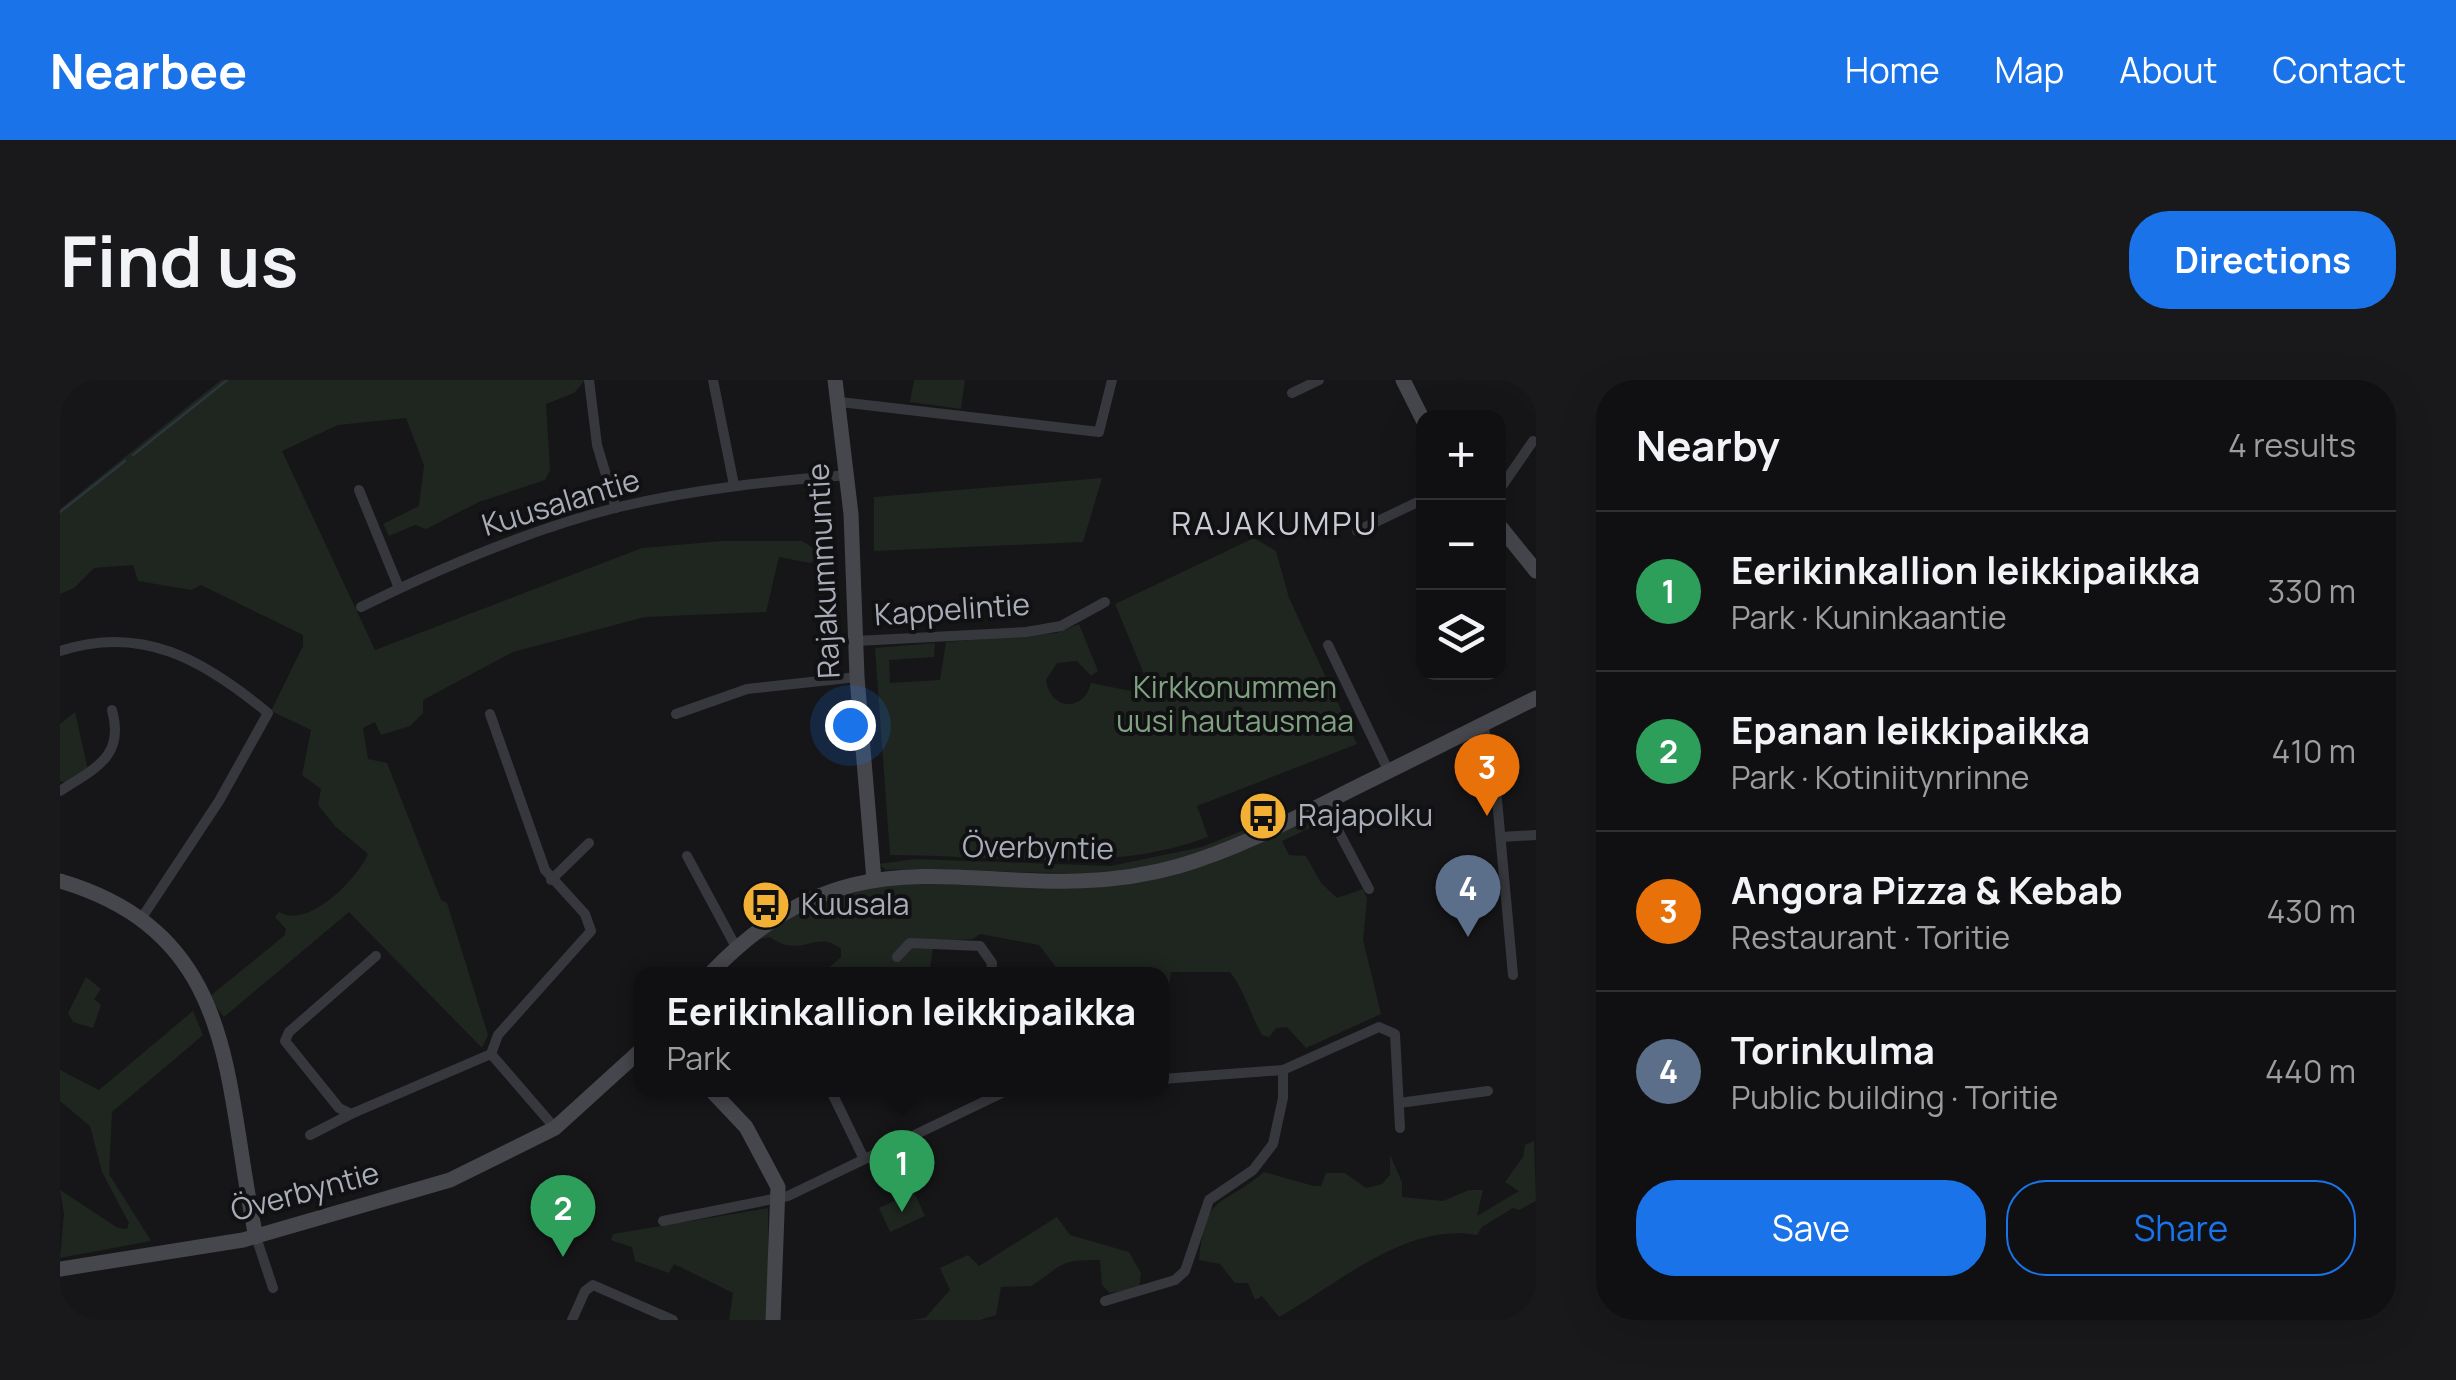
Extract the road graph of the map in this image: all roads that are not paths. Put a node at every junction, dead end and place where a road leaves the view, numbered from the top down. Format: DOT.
graph roads {
  1 [pos="589,380"];
  2 [pos="713,380"];
  3 [pos="835,380"];
  4 [pos="1112,380"];
  5 [pos="1320,380"];
  6 [pos="1404,380"];
  7 [pos="1292,393"];
  8 [pos="840,402"];
  9 [pos="1418,410"];
  10 [pos="1533,441"];
  11 [pos="848,475"];
  12 [pos="1506,480"];
  13 [pos="734,485"];
  14 [pos="359,490"];
  15 [pos="1422,500"];
  16 [pos="616,508"];
  17 [pos="1358,531"];
  18 [pos="1506,534"];
  19 [pos="1536,571"];
  20 [pos="400,588"];
  21 [pos="1105,602"];
  22 [pos="361,607"];
  23 [pos="856,641"];
  24 [pos="1328,645"];
  25 [pos="60,651"];
  26 [pos="857,677"];
  27 [pos="1536,698"];
  28 [pos="112,710"];
  29 [pos="490,714"];
  30 [pos="676,714"];
  31 [pos="1484,724"];
  32 [pos="1388,772"];
  33 [pos="60,790"];
  34 [pos="1324,804"];
  35 [pos="1536,834"];
  36 [pos="1502,837"];
  37 [pos="589,843"];
  38 [pos="688,856"];
  39 [pos="551,880"];
  40 [pos="874,880"];
  41 [pos="60,881"];
  42 [pos="1369,889"];
  43 [pos="140,919"];
  44 [pos="736,947"];
  45 [pos="376,956"];
  46 [pos="897,957"];
  47 [pos="717,967"];
  48 [pos="992,967"];
  49 [pos="1513,975"];
  50 [pos="491,1054"];
  51 [pos="634,1056"];
  52 [pos="1283,1070"];
  53 [pos="1169,1078"];
  54 [pos="1488,1090"];
  55 [pos="718,1097"];
  56 [pos="834,1097"];
  57 [pos="993,1097"];
  58 [pos="1399,1103"];
  59 [pos="351,1114"];
  60 [pos="555,1128"];
  61 [pos="1400,1128"];
  62 [pos="310,1135"];
  63 [pos="864,1159"];
  64 [pos="776,1200"];
  65 [pos="663,1222"];
  66 [pos="256,1236"];
  67 [pos="60,1269"];
  68 [pos="273,1288"];
  69 [pos="1105,1301"];
  70 [pos="572,1320"];
  71 [pos="673,1320"];
  72 [pos="774,1320"];
  1 -- 16 [label="street"];
  2 -- 13 [label="street"];
  3 -- 8 [label="street, Rajakummuntie"];
  4 -- 8 [label="street"];
  5 -- 7 [label="street"];
  6 -- 9 [label="street"];
  8 -- 11 [label="street, Rajakummuntie"];
  10 -- 12 [label="street"];
  11 -- 13 [label="street, Kuusalantie"];
  11 -- 23 [label="street, Rajakummuntie"];
  13 -- 16 [label="street, Kuusalantie"];
  14 -- 20 [label="street"];
  15 -- 17 [label="street"];
  16 -- 20 [label="street, Kuusalantie"];
  18 -- 19 [label="street"];
  20 -- 22 [label="street, Kuusalantie"];
  21 -- 23 [label="street, Kappelintie"];
  23 -- 26 [label="street, Rajakummuntie"];
  24 -- 32 [label="street"];
  25 -- 43 [label="street"];
  26 -- 30 [label="street"];
  26 -- 40 [label="street, Rajakummuntie"];
  27 -- 31 [label="street, Överbyntie"];
  28 -- 33 [label="street"];
  29 -- 39 [label="street"];
  31 -- 32 [label="street, Överbyntie"];
  31 -- 36 [label="street"];
  32 -- 34 [label="street, Överbyntie"];
  34 -- 40 [label="street, Överbyntie"];
  34 -- 42 [label="street"];
  35 -- 36 [label="street"];
  36 -- 49 [label="street"];
  37 -- 39 [label="street"];
  38 -- 44 [label="street"];
  39 -- 50 [label="street"];
  40 -- 44 [label="street, Överbyntie"];
  41 -- 43 [label="street"];
  43 -- 66 [label="street"];
  44 -- 47 [label="street, Överbyntie"];
  45 -- 59 [label="street"];
  46 -- 48 [label="street"];
  50 -- 59 [label="street"];
  50 -- 60 [label="street"];
  51 -- 60 [label="street, Överbyntie"];
  52 -- 53 [label="street"];
  52 -- 58 [label="street"];
  52 -- 69 [label="street"];
  54 -- 58 [label="street"];
  55 -- 64 [label="street"];
  56 -- 63 [label="street"];
  57 -- 63 [label="street"];
  58 -- 61 [label="street"];
  59 -- 62 [label="street"];
  60 -- 66 [label="street, Överbyntie"];
  63 -- 64 [label="street"];
  64 -- 65 [label="street"];
  64 -- 72 [label="street"];
  66 -- 67 [label="street, Överbyntie"];
  66 -- 68 [label="street"];
  70 -- 71 [label="street"];
}
